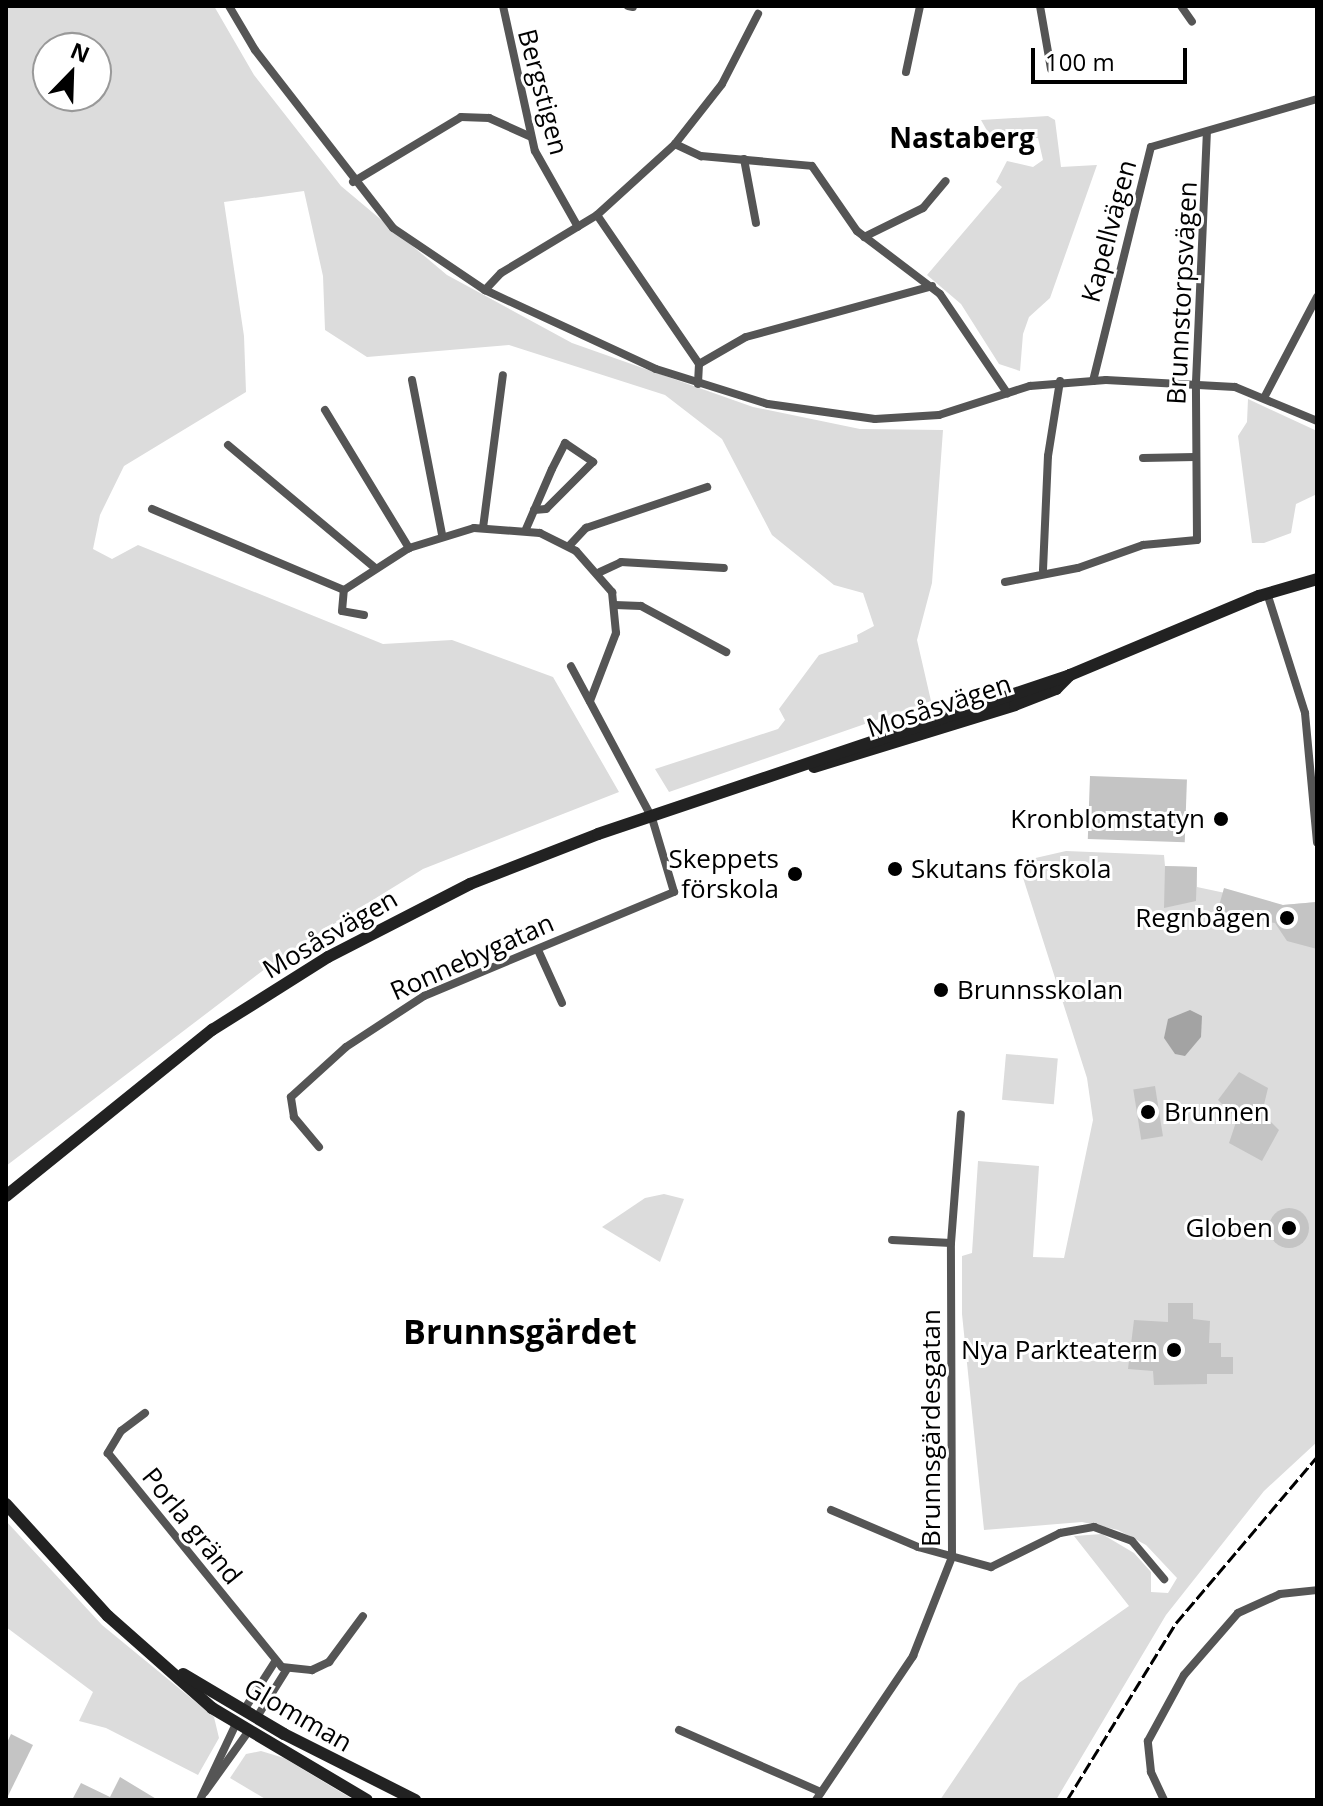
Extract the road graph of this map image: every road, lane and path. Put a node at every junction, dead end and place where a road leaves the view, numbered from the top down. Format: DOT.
graph roads {
  1 [pos="229,6"];
  2 [pos="503,6"];
  3 [pos="920,6"];
  4 [pos="1040,6"];
  5 [pos="1181,6"];
  6 [pos="758,14"];
  7 [pos="1192,22"];
  8 [pos="1051,69"];
  9 [pos="906,72"];
  10 [pos="1317,99"];
  11 [pos="1207,132"];
  12 [pos="531,137"];
  13 [pos="675,144"];
  14 [pos="744,159"];
  15 [pos="946,181"];
  16 [pos="353,182"];
  17 [pos="597,215"];
  18 [pos="756,223"];
  19 [pos="578,227"];
  20 [pos="864,237"];
  21 [pos="932,286"];
  22 [pos="485,290"];
  23 [pos="1317,297"];
  24 [pos="699,364"];
  25 [pos="503,375"];
  26 [pos="412,380"];
  27 [pos="1060,381"];
  28 [pos="1093,381"];
  29 [pos="1196,382"];
  30 [pos="698,384"];
  31 [pos="1007,393"];
  32 [pos="1265,396"];
  33 [pos="325,410"];
  34 [pos="1317,421"];
  35 [pos="228,445"];
  36 [pos="1195,457"];
  37 [pos="1143,458"];
  38 [pos="707,487"];
  39 [pos="152,509"];
  40 [pos="534,510"];
  41 [pos="483,528"];
  42 [pos="526,529"];
  43 [pos="442,534"];
  44 [pos="569,546"];
  45 [pos="409,548"];
  46 [pos="375,568"];
  47 [pos="724,568"];
  48 [pos="1043,570"];
  49 [pos="600,572"];
  50 [pos="1317,579"];
  51 [pos="1005,582"];
  52 [pos="344,590"];
  53 [pos="1267,593"];
  54 [pos="615,605"];
  55 [pos="364,615"];
  56 [pos="726,652"];
  57 [pos="571,666"];
  58 [pos="590,701"];
  59 [pos="652,818"];
  60 [pos="1317,842"];
  61 [pos="538,950"];
  62 [pos="562,1003"];
  63 [pos="961,1114"];
  64 [pos="319,1147"];
  65 [pos="63,1149"];
  66 [pos="6,1196"];
  67 [pos="6,1206"];
  68 [pos="892,1240"];
  69 [pos="951,1243"];
  70 [pos="145,1413"];
  71 [pos="6,1504"];
  72 [pos="831,1510"];
  73 [pos="952,1557"];
  74 [pos="1164,1579"];
  75 [pos="1317,1590"];
  76 [pos="363,1616"];
  77 [pos="161,1661"];
  78 [pos="282,1665"];
  79 [pos="244,1710"];
  80 [pos="257,1717"];
  81 [pos="236,1724"];
  82 [pos="679,1730"];
  83 [pos="248,1732"];
  84 [pos="202,1796"];
  85 [pos="818,1796"];
  86 [pos="367,1800"];
  87 [pos="415,1800"];
  88 [pos="1164,1800"];
  1 -- 16 [label="street"];
  2 -- 12 [label="street, Bergstigen"];
  3 -- 9 [label="street"];
  4 -- 8 [label="street"];
  5 -- 7 [label="street"];
  6 -- 13 [label="street"];
  10 -- 11 [label="street"];
  11 -- 28 [label="street, Kapellvägen"];
  11 -- 29 [label="street, Brunnstorpsvägen"];
  12 -- 16 [label="street"];
  12 -- 19 [label="street, Bergstigen"];
  13 -- 14 [label="street"];
  13 -- 17 [label="street"];
  14 -- 18 [label="street"];
  14 -- 20 [label="street"];
  15 -- 20 [label="street"];
  16 -- 22 [label="street"];
  17 -- 19 [label="street"];
  17 -- 24 [label="street"];
  19 -- 22 [label="street"];
  20 -- 21 [label="street"];
  21 -- 24 [label="street"];
  21 -- 31 [label="street"];
  22 -- 30 [label="street"];
  23 -- 32 [label="street"];
  24 -- 30 [label="street"];
  25 -- 41 [label="street"];
  26 -- 43 [label="street"];
  27 -- 28 [label="street"];
  27 -- 31 [label="street"];
  27 -- 48 [label="street"];
  28 -- 29 [label="street"];
  29 -- 32 [label="street"];
  29 -- 36 [label="street, Brunnstorpsvägen"];
  30 -- 31 [label="street"];
  32 -- 34 [label="street"];
  33 -- 45 [label="street"];
  35 -- 46 [label="street"];
  36 -- 37 [label="street"];
  36 -- 48 [label="street, Brunnstorpsvägen"];
  38 -- 44 [label="street"];
  39 -- 52 [label="street"];
  40 -- 40 [label="street"];
  40 -- 42 [label="street"];
  41 -- 42 [label="street"];
  41 -- 43 [label="street"];
  42 -- 44 [label="street"];
  43 -- 45 [label="street"];
  44 -- 49 [label="street"];
  45 -- 46 [label="street"];
  46 -- 52 [label="street"];
  47 -- 49 [label="street"];
  48 -- 51 [label="street"];
  49 -- 54 [label="street"];
  50 -- 53 [label="main road, Mosåsvägen"];
  52 -- 55 [label="street"];
  53 -- 59 [label="main road, Mosåsvägen"];
  53 -- 60 [label="street"];
  54 -- 56 [label="street"];
  54 -- 58 [label="street"];
  57 -- 58 [label="street"];
  58 -- 59 [label="street"];
  59 -- 61 [label="street, Ronnebygatan"];
  59 -- 65 [label="main road, Mosåsvägen"];
  61 -- 62 [label="street"];
  61 -- 64 [label="street, Ronnebygatan"];
  63 -- 69 [label="street, Brunnsgärdesgatan"];
  65 -- 66 [label="main road, Mosåsvägen"];
  65 -- 67 [label="main road, Mosåsvägen"];
  68 -- 69 [label="street"];
  69 -- 73 [label="street, Brunnsgärdesgatan"];
  70 -- 78 [label="street, Porla gränd"];
  71 -- 77 [label="main road, Glomman"];
  72 -- 73 [label="street"];
  73 -- 74 [label="street"];
  73 -- 85 [label="street, Brunnsgärdesgatan"];
  75 -- 88 [label="street"];
  76 -- 78 [label="street"];
  77 -- 79 [label="main road, Glomman"];
  77 -- 81 [label="main road, Glomman"];
  78 -- 79 [label="street"];
  78 -- 80 [label="street"];
  79 -- 80 [label="main road, Glomman"];
  79 -- 81 [label="main road"];
  80 -- 83 [label="main road"];
  80 -- 87 [label="main road, Glomman"];
  81 -- 83 [label="main road, Glomman"];
  81 -- 84 [label="street"];
  82 -- 85 [label="street"];
  83 -- 84 [label="street"];
  83 -- 86 [label="main road, Glomman"];
}
